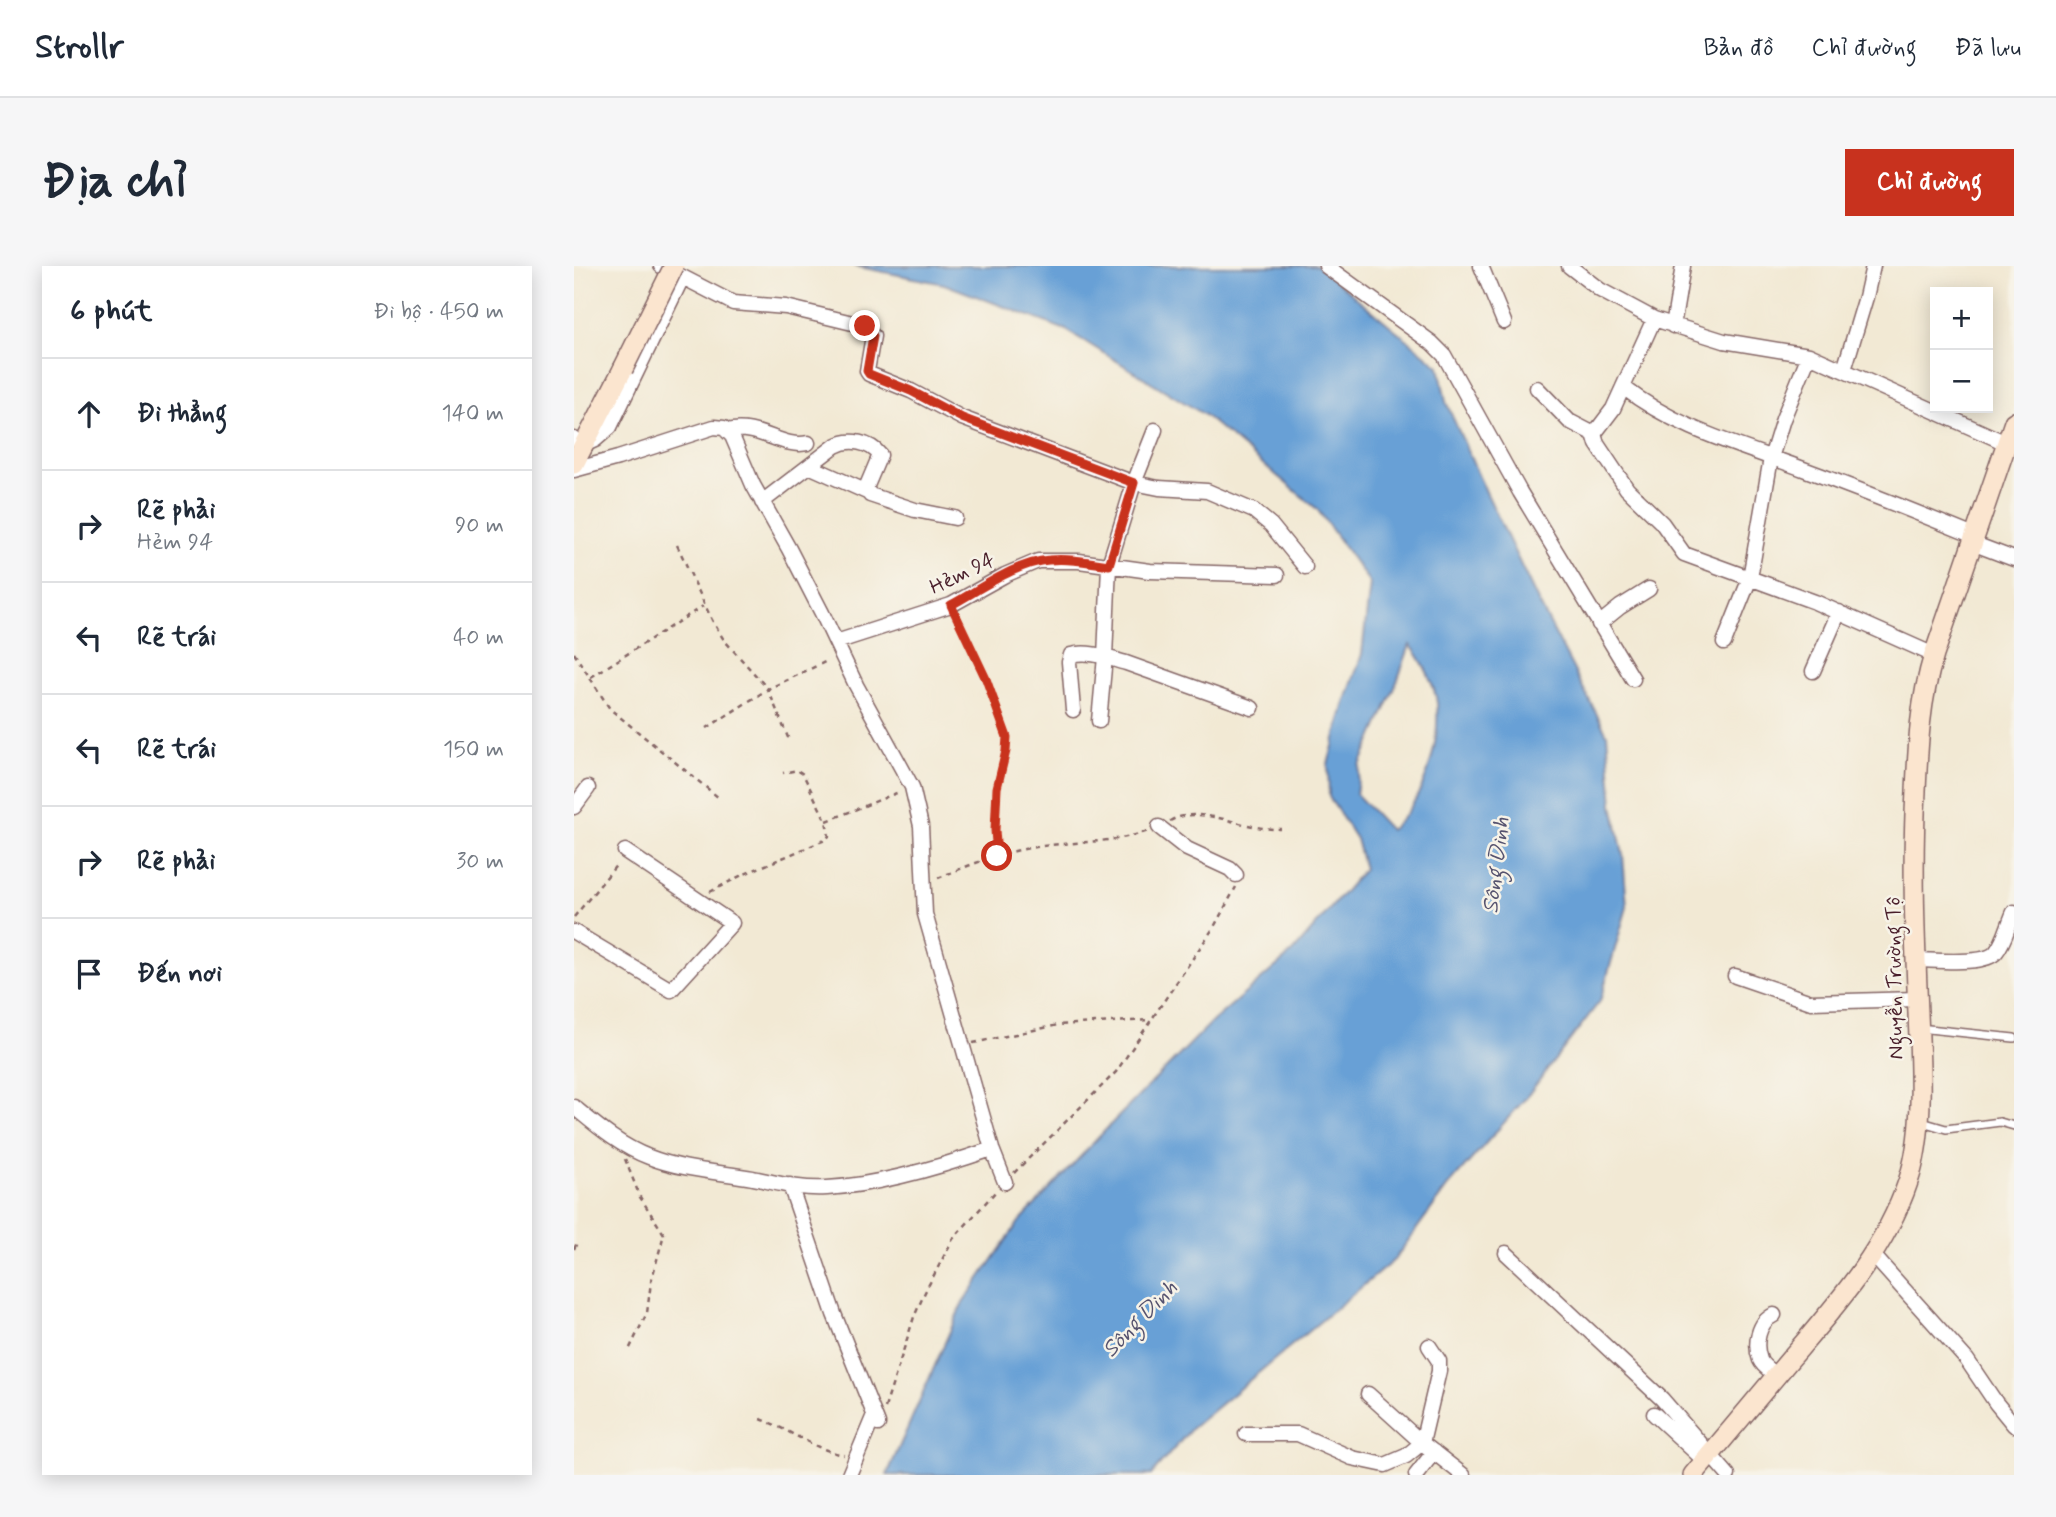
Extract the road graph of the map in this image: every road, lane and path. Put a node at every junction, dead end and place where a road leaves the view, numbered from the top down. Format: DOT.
graph roads {
  1 [pos="660,266"];
  2 [pos="1326,266"];
  3 [pos="1481,266"];
  4 [pos="1569,266"];
  5 [pos="1683,266"];
  6 [pos="1873,266"];
  7 [pos="678,272"];
  8 [pos="1654,319"];
  9 [pos="1504,322"];
  10 [pos="1673,326"];
  11 [pos="1809,355"];
  12 [pos="1844,370"];
  13 [pos="1623,387"];
  14 [pos="1536,388"];
  15 [pos="2014,422"];
  16 [pos="1155,430"];
  17 [pos="727,431"];
  18 [pos="1594,434"];
  19 [pos="579,442"];
  20 [pos="808,443"];
  21 [pos="2006,443"];
  22 [pos="1771,458"];
  23 [pos="574,464"];
  24 [pos="809,466"];
  25 [pos="574,470"];
  26 [pos="1134,483"];
  27 [pos="867,492"];
  28 [pos="762,502"];
  29 [pos="955,518"];
  30 [pos="1973,540"];
  31 [pos="677,545"];
  32 [pos="2014,559"];
  33 [pos="1109,565"];
  34 [pos="1305,567"];
  35 [pos="1277,575"];
  36 [pos="1750,578"];
  37 [pos="1649,589"];
  38 [pos="951,605"];
  39 [pos="704,606"];
  40 [pos="1839,612"];
  41 [pos="1599,624"];
  42 [pos="1724,643"];
  43 [pos="839,648"];
  44 [pos="574,653"];
  45 [pos="1934,655"];
  46 [pos="1105,657"];
  47 [pos="1813,671"];
  48 [pos="591,677"];
  49 [pos="1633,679"];
  50 [pos="768,689"];
  51 [pos="1252,708"];
  52 [pos="1073,710"];
  53 [pos="1099,721"];
  54 [pos="707,729"];
  55 [pos="789,740"];
  56 [pos="783,773"];
  57 [pos="912,787"];
  58 [pos="587,788"];
  59 [pos="719,798"];
  60 [pos="574,807"];
  61 [pos="826,821"];
  62 [pos="1159,827"];
  63 [pos="1281,829"];
  64 [pos="625,851"];
  65 [pos="997,856"];
  66 [pos="1236,875"];
  67 [pos="922,885"];
  68 [pos="698,898"];
  69 [pos="2014,912"];
  70 [pos="574,917"];
  71 [pos="574,932"];
  72 [pos="1916,960"];
  73 [pos="1735,976"];
  74 [pos="1917,999"];
  75 [pos="1152,1019"];
  76 [pos="1919,1028"];
  77 [pos="2014,1038"];
  78 [pos="963,1046"];
  79 [pos="574,1107"];
  80 [pos="1918,1121"];
  81 [pos="2014,1126"];
  82 [pos="617,1141"];
  83 [pos="992,1149"];
  84 [pos="1005,1182"];
  85 [pos="790,1185"];
  86 [pos="578,1241"];
  87 [pos="574,1249"];
  88 [pos="1506,1252"];
  89 [pos="1873,1255"];
  90 [pos="1774,1315"];
  91 [pos="1429,1346"];
  92 [pos="628,1352"];
  93 [pos="1777,1376"];
  94 [pos="1368,1394"];
  95 [pos="1654,1413"];
  96 [pos="761,1419"];
  97 [pos="876,1419"];
  98 [pos="2014,1424"];
  99 [pos="1246,1434"];
  100 [pos="1422,1443"];
  101 [pos="1434,1452"];
  102 [pos="857,1458"];
  103 [pos="1703,1464"];
  104 [pos="849,1475"];
  105 [pos="1416,1475"];
  106 [pos="1463,1475"];
  107 [pos="1728,1475"];
  1 -- 7 [label="street"];
  2 -- 41 [label="street"];
  3 -- 9 [label="street"];
  4 -- 8 [label="street"];
  5 -- 10 [label="street"];
  6 -- 12 [label="street"];
  7 -- 19 [label="street, bridge"];
  7 -- 19 [label="street"];
  7 -- 26 [label="street"];
  8 -- 10 [label="street"];
  8 -- 13 [label="street"];
  10 -- 11 [label="street"];
  11 -- 12 [label="street"];
  11 -- 22 [label="street"];
  12 -- 21 [label="street"];
  13 -- 18 [label="street"];
  13 -- 22 [label="street"];
  14 -- 18 [label="street"];
  15 -- 21 [label="street, Nguyễn Trường Tộ"];
  16 -- 26 [label="street"];
  17 -- 20 [label="street"];
  17 -- 25 [label="street"];
  17 -- 28 [label="street"];
  18 -- 36 [label="street"];
  19 -- 23 [label="street"];
  21 -- 30 [label="street, Nguyễn Trường Tộ"];
  22 -- 30 [label="street"];
  22 -- 36 [label="street"];
  24 -- 27 [label="street"];
  24 -- 27 [label="street"];
  24 -- 28 [label="street"];
  26 -- 33 [label="street"];
  26 -- 34 [label="street"];
  27 -- 29 [label="street"];
  28 -- 43 [label="street"];
  30 -- 32 [label="street"];
  30 -- 45 [label="street, Nguyễn Trường Tộ"];
  31 -- 39 [label="path"];
  33 -- 35 [label="street, Hẻm 94"];
  33 -- 38 [label="street, Hẻm 94"];
  33 -- 46 [label="street"];
  36 -- 40 [label="street"];
  36 -- 42 [label="street"];
  37 -- 41 [label="street"];
  38 -- 43 [label="street, Hẻm 94"];
  38 -- 65 [label="path"];
  39 -- 48 [label="path"];
  39 -- 50 [label="path"];
  40 -- 45 [label="street"];
  40 -- 47 [label="street"];
  41 -- 49 [label="street"];
  43 -- 50 [label="path"];
  43 -- 57 [label="street"];
  44 -- 48 [label="path"];
  45 -- 72 [label="street, Nguyễn Trường Tộ"];
  46 -- 51 [label="street"];
  46 -- 52 [label="street"];
  46 -- 53 [label="street"];
  48 -- 59 [label="path"];
  50 -- 54 [label="path"];
  50 -- 55 [label="path"];
  56 -- 61 [label="path"];
  57 -- 61 [label="path"];
  57 -- 67 [label="street"];
  58 -- 60 [label="street"];
  61 -- 68 [label="path"];
  62 -- 63 [label="path"];
  62 -- 65 [label="path"];
  62 -- 66 [label="street"];
  64 -- 68 [label="street"];
  64 -- 70 [label="path"];
  65 -- 67 [label="path"];
  66 -- 75 [label="path"];
  67 -- 78 [label="street"];
  68 -- 71 [label="street"];
  69 -- 72 [label="street"];
  72 -- 74 [label="street, Nguyễn Trường Tộ"];
  73 -- 74 [label="street"];
  74 -- 76 [label="street, Nguyễn Trường Tộ"];
  75 -- 78 [label="path"];
  75 -- 84 [label="path"];
  76 -- 77 [label="lane"];
  76 -- 80 [label="street, Nguyễn Trường Tộ"];
  78 -- 83 [label="street"];
  79 -- 82 [label="street"];
  80 -- 81 [label="lane"];
  80 -- 89 [label="street, Nguyễn Trường Tộ"];
  82 -- 85 [label="street"];
  82 -- 92 [label="path"];
  83 -- 84 [label="street"];
  83 -- 85 [label="street"];
  84 -- 97 [label="path"];
  85 -- 97 [label="street"];
  86 -- 87 [label="path"];
  88 -- 103 [label="street"];
  89 -- 93 [label="street, Nguyễn Trường Tộ"];
  89 -- 98 [label="street"];
  90 -- 93 [label="street"];
  91 -- 100 [label="street"];
  93 -- 103 [label="street, Nguyễn Trường Tộ"];
  94 -- 100 [label="street"];
  95 -- 103 [label="street"];
  96 -- 102 [label="path"];
  97 -- 102 [label="street"];
  99 -- 100 [label="street"];
  100 -- 101 [label="street"];
  101 -- 105 [label="street"];
  101 -- 106 [label="street"];
  102 -- 104 [label="street"];
  103 -- 107 [label="street"];
}
